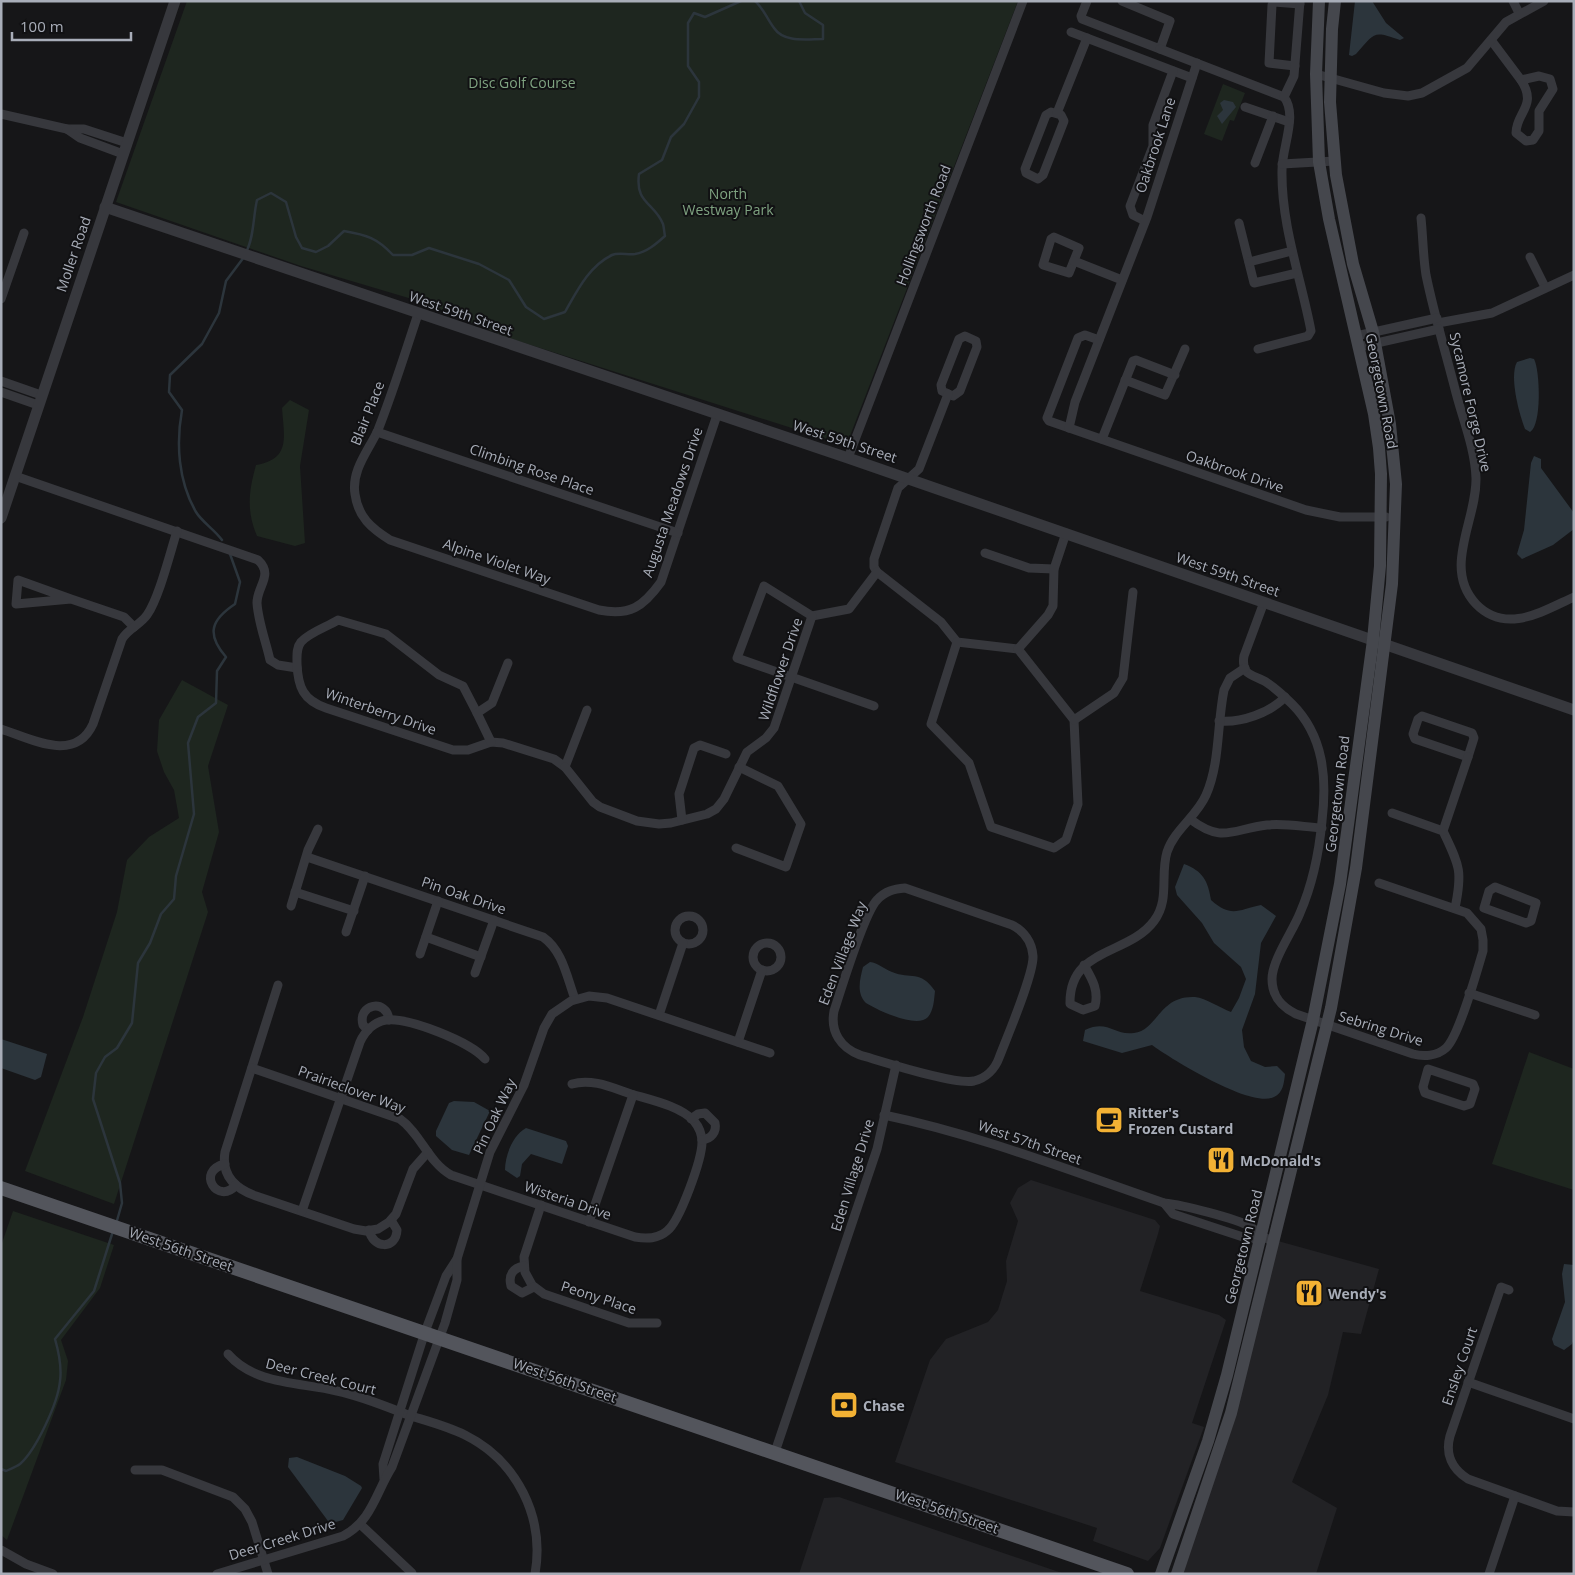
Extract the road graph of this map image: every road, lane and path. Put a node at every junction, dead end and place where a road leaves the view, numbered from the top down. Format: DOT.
graph roads {
  1 [pos="175,1"];
  2 [pos="1023,1"];
  3 [pos="1087,1"];
  4 [pos="1122,1"];
  5 [pos="1319,1"];
  6 [pos="1335,1"];
  7 [pos="1513,1"];
  8 [pos="1544,1"];
  9 [pos="1300,2"];
  10 [pos="1519,13"];
  11 [pos="1071,32"];
  12 [pos="1086,38"];
  13 [pos="1491,40"];
  14 [pos="1160,49"];
  15 [pos="1198,63"];
  16 [pos="1295,66"];
  17 [pos="1174,71"];
  18 [pos="1316,74"];
  19 [pos="1192,78"];
  20 [pos="1331,79"];
  21 [pos="1521,80"];
  22 [pos="1284,97"];
  23 [pos="1245,106"];
  24 [pos="1,114"];
  25 [pos="1057,114"];
  26 [pos="1273,116"];
  27 [pos="1289,122"];
  28 [pos="125,148"];
  29 [pos="1335,161"];
  30 [pos="1319,162"];
  31 [pos="1255,163"];
  32 [pos="1282,164"];
  33 [pos="105,207"];
  34 [pos="1421,218"];
  35 [pos="1145,221"];
  36 [pos="1239,222"];
  37 [pos="24,233"];
  38 [pos="1292,251"];
  39 [pos="1530,257"];
  40 [pos="1074,261"];
  41 [pos="1249,262"];
  42 [pos="1297,273"];
  43 [pos="1574,275"];
  44 [pos="1122,280"];
  45 [pos="1545,287"];
  46 [pos="1,299"];
  47 [pos="418,314"];
  48 [pos="1438,323"];
  49 [pos="1374,338"];
  50 [pos="1099,340"];
  51 [pos="1358,342"];
  52 [pos="1185,349"];
  53 [pos="1258,349"];
  54 [pos="1175,375"];
  55 [pos="1125,380"];
  56 [pos="1,381"];
  57 [pos="1,392"];
  58 [pos="948,394"];
  59 [pos="39,400"];
  60 [pos="717,415"];
  61 [pos="1069,428"];
  62 [pos="377,432"];
  63 [pos="1102,439"];
  64 [pos="848,458"];
  65 [pos="15,476"];
  66 [pos="909,479"];
  67 [pos="1381,517"];
  68 [pos="1395,517"];
  69 [pos="1,518"];
  70 [pos="365,522"];
  71 [pos="177,531"];
  72 [pos="678,533"];
  73 [pos="1066,533"];
  74 [pos="985,553"];
  75 [pos="1054,569"];
  76 [pos="877,572"];
  77 [pos="1133,592"];
  78 [pos="71,599"];
  79 [pos="1573,599"];
  80 [pos="1264,602"];
  81 [pos="626,612"];
  82 [pos="812,616"];
  83 [pos="134,627"];
  84 [pos="957,642"];
  85 [pos="1379,642"];
  86 [pos="1018,649"];
  87 [pos="508,663"];
  88 [pos="297,668"];
  89 [pos="1245,668"];
  90 [pos="792,677"];
  91 [pos="1285,697"];
  92 [pos="874,706"];
  93 [pos="587,710"];
  94 [pos="1574,710"];
  95 [pos="477,712"];
  96 [pos="1074,720"];
  97 [pos="1219,721"];
  98 [pos="1,729"];
  99 [pos="491,742"];
  100 [pos="726,754"];
  101 [pos="1468,757"];
  102 [pos="565,767"];
  103 [pos="739,767"];
  104 [pos="603,808"];
  105 [pos="1392,813"];
  106 [pos="1190,819"];
  107 [pos="682,820"];
  108 [pos="1322,828"];
  109 [pos="318,829"];
  110 [pos="1443,831"];
  111 [pos="736,848"];
  112 [pos="307,857"];
  113 [pos="365,876"];
  114 [pos="1379,883"];
  115 [pos="295,892"];
  116 [pos="438,901"];
  117 [pos="291,906"];
  118 [pos="1455,908"];
  119 [pos="1484,908"];
  120 [pos="354,911"];
  121 [pos="1473,918"];
  122 [pos="494,920"];
  123 [pos="346,932"];
  124 [pos="426,937"];
  125 [pos="683,943"];
  126 [pos="420,954"];
  127 [pos="481,957"];
  128 [pos="1084,966"];
  129 [pos="762,970"];
  130 [pos="475,973"];
  131 [pos="278,985"];
  132 [pos="1469,993"];
  133 [pos="575,1000"];
  134 [pos="659,1015"];
  135 [pos="1535,1015"];
  136 [pos="389,1020"];
  137 [pos="1313,1020"];
  138 [pos="1327,1025"];
  139 [pos="368,1030"];
  140 [pos="738,1042"];
  141 [pos="770,1053"];
  142 [pos="1427,1056"];
  143 [pos="486,1059"];
  144 [pos="896,1065"];
  145 [pos="252,1068"];
  146 [pos="1428,1070"];
  147 [pos="572,1084"];
  148 [pos="633,1095"];
  149 [pos="341,1098"];
  150 [pos="884,1115"];
  151 [pos="691,1119"];
  152 [pos="702,1140"];
  153 [pos="428,1152"];
  154 [pos="225,1164"];
  155 [pos="479,1184"];
  156 [pos="236,1185"];
  157 [pos="1,1188"];
  158 [pos="541,1205"];
  159 [pos="302,1211"];
  160 [pos="391,1220"];
  161 [pos="590,1222"];
  162 [pos="369,1230"];
  163 [pos="1261,1237"];
  164 [pos="1274,1242"];
  165 [pos="457,1259"];
  166 [pos="524,1266"];
  167 [pos="534,1287"];
  168 [pos="1509,1290"];
  169 [pos="657,1323"];
  170 [pos="425,1332"];
  171 [pos="440,1337"];
  172 [pos="228,1354"];
  173 [pos="1468,1382"];
  174 [pos="399,1412"];
  175 [pos="412,1416"];
  176 [pos="1574,1418"];
  177 [pos="776,1452"];
  178 [pos="135,1470"];
  179 [pos="384,1480"];
  180 [pos="1515,1496"];
  181 [pos="1574,1512"];
  182 [pos="360,1524"];
  183 [pos="1,1550"];
  184 [pos="264,1559"];
  185 [pos="52,1574"];
  186 [pos="218,1574"];
  187 [pos="268,1574"];
  188 [pos="412,1574"];
  189 [pos="535,1574"];
  190 [pos="1127,1574"];
  191 [pos="1161,1574"];
  192 [pos="1176,1574"];
  193 [pos="1489,1574"];
  1 -- 28 [label="street, Moller Road"];
  2 -- 64 [label="street, Hollingsworth Road"];
  3 -- 14 [label="street"];
  4 -- 14 [label="street"];
  5 -- 18 [label="main road, Georgetown Road"];
  6 -- 20 [label="main road, Georgetown Road"];
  7 -- 10 [label="street"];
  8 -- 10 [label="street"];
  9 -- 16 [label="street"];
  9 -- 16 [label="street"];
  10 -- 13 [label="street"];
  11 -- 12 [label="street"];
  12 -- 17 [label="street"];
  12 -- 25 [label="street"];
  13 -- 20 [label="street"];
  13 -- 21 [label="street"];
  14 -- 15 [label="street"];
  15 -- 19 [label="street, Oakbrook Lane"];
  15 -- 22 [label="street"];
  16 -- 22 [label="street"];
  17 -- 19 [label="street"];
  17 -- 35 [label="street, Oakbrook Lane"];
  18 -- 20 [label="street"];
  18 -- 30 [label="main road, Georgetown Road"];
  19 -- 35 [label="street, Oakbrook Lane"];
  20 -- 29 [label="main road, Georgetown Road"];
  21 -- 21 [label="street"];
  22 -- 27 [label="street"];
  23 -- 26 [label="street"];
  24 -- 28 [label="street"];
  25 -- 25 [label="street"];
  26 -- 27 [label="street"];
  26 -- 31 [label="street"];
  27 -- 32 [label="street"];
  28 -- 33 [label="street, Moller Road"];
  29 -- 30 [label="street"];
  29 -- 49 [label="main road, Georgetown Road"];
  30 -- 32 [label="street"];
  30 -- 51 [label="main road, Georgetown Road"];
  32 -- 38 [label="street"];
  33 -- 47 [label="street, West 59th Street"];
  33 -- 59 [label="street, Moller Road"];
  34 -- 48 [label="street, Sycamore Forge Drive"];
  35 -- 44 [label="street, Oakbrook Lane"];
  36 -- 41 [label="street"];
  37 -- 46 [label="street"];
  38 -- 41 [label="street"];
  38 -- 42 [label="street"];
  39 -- 45 [label="street"];
  40 -- 40 [label="street"];
  40 -- 44 [label="street"];
  41 -- 42 [label="street"];
  42 -- 53 [label="street"];
  43 -- 45 [label="street"];
  44 -- 50 [label="street, Oakbrook Lane"];
  45 -- 48 [label="street"];
  47 -- 60 [label="street, West 59th Street"];
  47 -- 62 [label="street, Blair Place"];
  48 -- 49 [label="street"];
  48 -- 79 [label="street, Sycamore Forge Drive"];
  49 -- 51 [label="street"];
  49 -- 68 [label="main road, Georgetown Road"];
  50 -- 61 [label="street, Oakbrook Lane"];
  50 -- 61 [label="street"];
  51 -- 67 [label="main road, Georgetown Road"];
  52 -- 54 [label="street"];
  54 -- 55 [label="street"];
  54 -- 55 [label="street"];
  55 -- 63 [label="street"];
  56 -- 59 [label="street"];
  57 -- 59 [label="street"];
  58 -- 58 [label="street"];
  58 -- 66 [label="street"];
  59 -- 65 [label="street, Moller Road"];
  60 -- 64 [label="street, West 59th Street"];
  60 -- 72 [label="street, Augusta Meadows Drive"];
  61 -- 63 [label="street, Oakbrook Drive"];
  62 -- 70 [label="street, Blair Place"];
  62 -- 72 [label="street, Climbing Rose Place"];
  63 -- 67 [label="street, Oakbrook Drive"];
  64 -- 66 [label="street, West 59th Street"];
  65 -- 69 [label="street, Moller Road"];
  65 -- 71 [label="street"];
  66 -- 73 [label="street, West 59th Street"];
  66 -- 76 [label="street"];
  67 -- 68 [label="street, Oakbrook Drive"];
  67 -- 85 [label="main road, Georgetown Road"];
  68 -- 85 [label="main road, Georgetown Road"];
  70 -- 81 [label="street, Alpine Violet Way"];
  71 -- 83 [label="street"];
  71 -- 88 [label="street"];
  72 -- 81 [label="street, Augusta Meadows Drive"];
  73 -- 75 [label="street"];
  73 -- 80 [label="street, West 59th Street"];
  74 -- 75 [label="street"];
  75 -- 86 [label="street"];
  76 -- 82 [label="street, Wildflower Drive"];
  76 -- 84 [label="street"];
  77 -- 96 [label="street"];
  78 -- 78 [label="street"];
  78 -- 83 [label="street"];
  80 -- 85 [label="street, West 59th Street"];
  80 -- 89 [label="street"];
  82 -- 90 [label="street, Wildflower Drive"];
  82 -- 90 [label="street"];
  83 -- 98 [label="street"];
  84 -- 86 [label="street"];
  84 -- 96 [label="street"];
  85 -- 94 [label="street, West 59th Street"];
  85 -- 137 [label="main road, Georgetown Road"];
  85 -- 138 [label="main road, Georgetown Road"];
  86 -- 96 [label="street"];
  87 -- 95 [label="street"];
  88 -- 95 [label="street"];
  88 -- 99 [label="street, Winterberry Drive"];
  89 -- 91 [label="street, Sebring Drive"];
  89 -- 97 [label="street"];
  90 -- 92 [label="street"];
  90 -- 103 [label="street, Wildflower Drive"];
  91 -- 97 [label="street"];
  91 -- 108 [label="street, Sebring Drive"];
  93 -- 102 [label="street"];
  95 -- 99 [label="street"];
  97 -- 106 [label="street"];
  99 -- 102 [label="street, Winterberry Drive"];
  100 -- 107 [label="street"];
  101 -- 101 [label="street"];
  101 -- 110 [label="street"];
  102 -- 104 [label="street, Winterberry Drive"];
  103 -- 107 [label="street, Wildflower Drive"];
  103 -- 111 [label="street"];
  104 -- 107 [label="street, Wildflower Drive"];
  105 -- 110 [label="street"];
  106 -- 108 [label="street"];
  106 -- 128 [label="street"];
  108 -- 137 [label="street, Sebring Drive"];
  109 -- 112 [label="street"];
  110 -- 118 [label="street"];
  112 -- 113 [label="street, Pin Oak Drive"];
  112 -- 115 [label="street"];
  113 -- 116 [label="street, Pin Oak Drive"];
  113 -- 120 [label="street"];
  114 -- 118 [label="street"];
  115 -- 117 [label="street"];
  115 -- 120 [label="street"];
  116 -- 122 [label="street, Pin Oak Drive"];
  116 -- 124 [label="street"];
  118 -- 121 [label="street"];
  119 -- 119 [label="street"];
  119 -- 121 [label="street"];
  120 -- 123 [label="street"];
  121 -- 132 [label="street, Sebring Drive"];
  122 -- 127 [label="street"];
  122 -- 133 [label="street, Pin Oak Drive"];
  124 -- 126 [label="street"];
  124 -- 127 [label="street"];
  125 -- 134 [label="street"];
  127 -- 130 [label="street"];
  128 -- 128 [label="street"];
  129 -- 140 [label="street"];
  131 -- 145 [label="street"];
  132 -- 135 [label="street"];
  132 -- 142 [label="street, Sebring Drive"];
  133 -- 134 [label="street"];
  133 -- 155 [label="street, Pin Oak Way"];
  134 -- 140 [label="street"];
  136 -- 139 [label="street"];
  136 -- 139 [label="street"];
  136 -- 143 [label="street"];
  137 -- 138 [label="street, Sebring Drive"];
  137 -- 163 [label="main road, Georgetown Road"];
  138 -- 142 [label="street, Sebring Drive"];
  138 -- 164 [label="main road, Georgetown Road"];
  139 -- 149 [label="street"];
  140 -- 141 [label="street"];
  142 -- 146 [label="street, Sebring Drive"];
  144 -- 144 [label="street, Eden Village Way"];
  144 -- 150 [label="street, Eden Village Drive"];
  145 -- 149 [label="street, Prairieclover Way"];
  145 -- 154 [label="street"];
  146 -- 146 [label="street, Sebring Drive"];
  147 -- 148 [label="street"];
  148 -- 151 [label="street"];
  148 -- 161 [label="street"];
  149 -- 153 [label="street, Prairieclover Way"];
  149 -- 159 [label="street"];
  150 -- 163 [label="street, West 57th Street"];
  150 -- 177 [label="street, Eden Village Drive"];
  151 -- 152 [label="street"];
  151 -- 152 [label="street"];
  152 -- 161 [label="street, Wisteria Drive"];
  153 -- 155 [label="street, Prairieclover Way"];
  153 -- 160 [label="street"];
  154 -- 156 [label="street"];
  154 -- 156 [label="street"];
  155 -- 158 [label="street, Wisteria Drive"];
  155 -- 165 [label="street, Pin Oak Way"];
  156 -- 159 [label="street"];
  157 -- 170 [label="main road, West 56th Street"];
  158 -- 161 [label="street, Wisteria Drive"];
  158 -- 166 [label="street, Peony Place"];
  159 -- 162 [label="street"];
  160 -- 162 [label="street"];
  160 -- 162 [label="street"];
  163 -- 164 [label="street, West 57th Street"];
  163 -- 191 [label="main road, Georgetown Road"];
  164 -- 192 [label="main road, Georgetown Road"];
  165 -- 170 [label="street, Pin Oak Way"];
  165 -- 171 [label="street, Pin Oak Way"];
  166 -- 167 [label="street"];
  166 -- 167 [label="street, Peony Place"];
  167 -- 169 [label="street, Peony Place"];
  168 -- 173 [label="street, Ensley Court"];
  170 -- 171 [label="main road, West 56th Street"];
  170 -- 174 [label="street, Deer Creek Drive"];
  171 -- 175 [label="street, Deer Creek Drive"];
  171 -- 177 [label="main road, West 56th Street"];
  172 -- 174 [label="street, Deer Creek Court"];
  173 -- 176 [label="street"];
  173 -- 180 [label="street, Ensley Court"];
  174 -- 175 [label="street, Deer Creek Court"];
  174 -- 179 [label="street, Deer Creek Drive"];
  175 -- 179 [label="street, Deer Creek Drive"];
  175 -- 189 [label="street, Deer Creek Court"];
  177 -- 190 [label="main road, West 56th Street"];
  178 -- 184 [label="street"];
  179 -- 182 [label="street, Deer Creek Drive"];
  180 -- 181 [label="street"];
  180 -- 193 [label="street"];
  182 -- 184 [label="street, Deer Creek Drive"];
  182 -- 188 [label="street"];
  183 -- 185 [label="street"];
  184 -- 186 [label="street, Deer Creek Drive"];
  184 -- 187 [label="street"];
}
